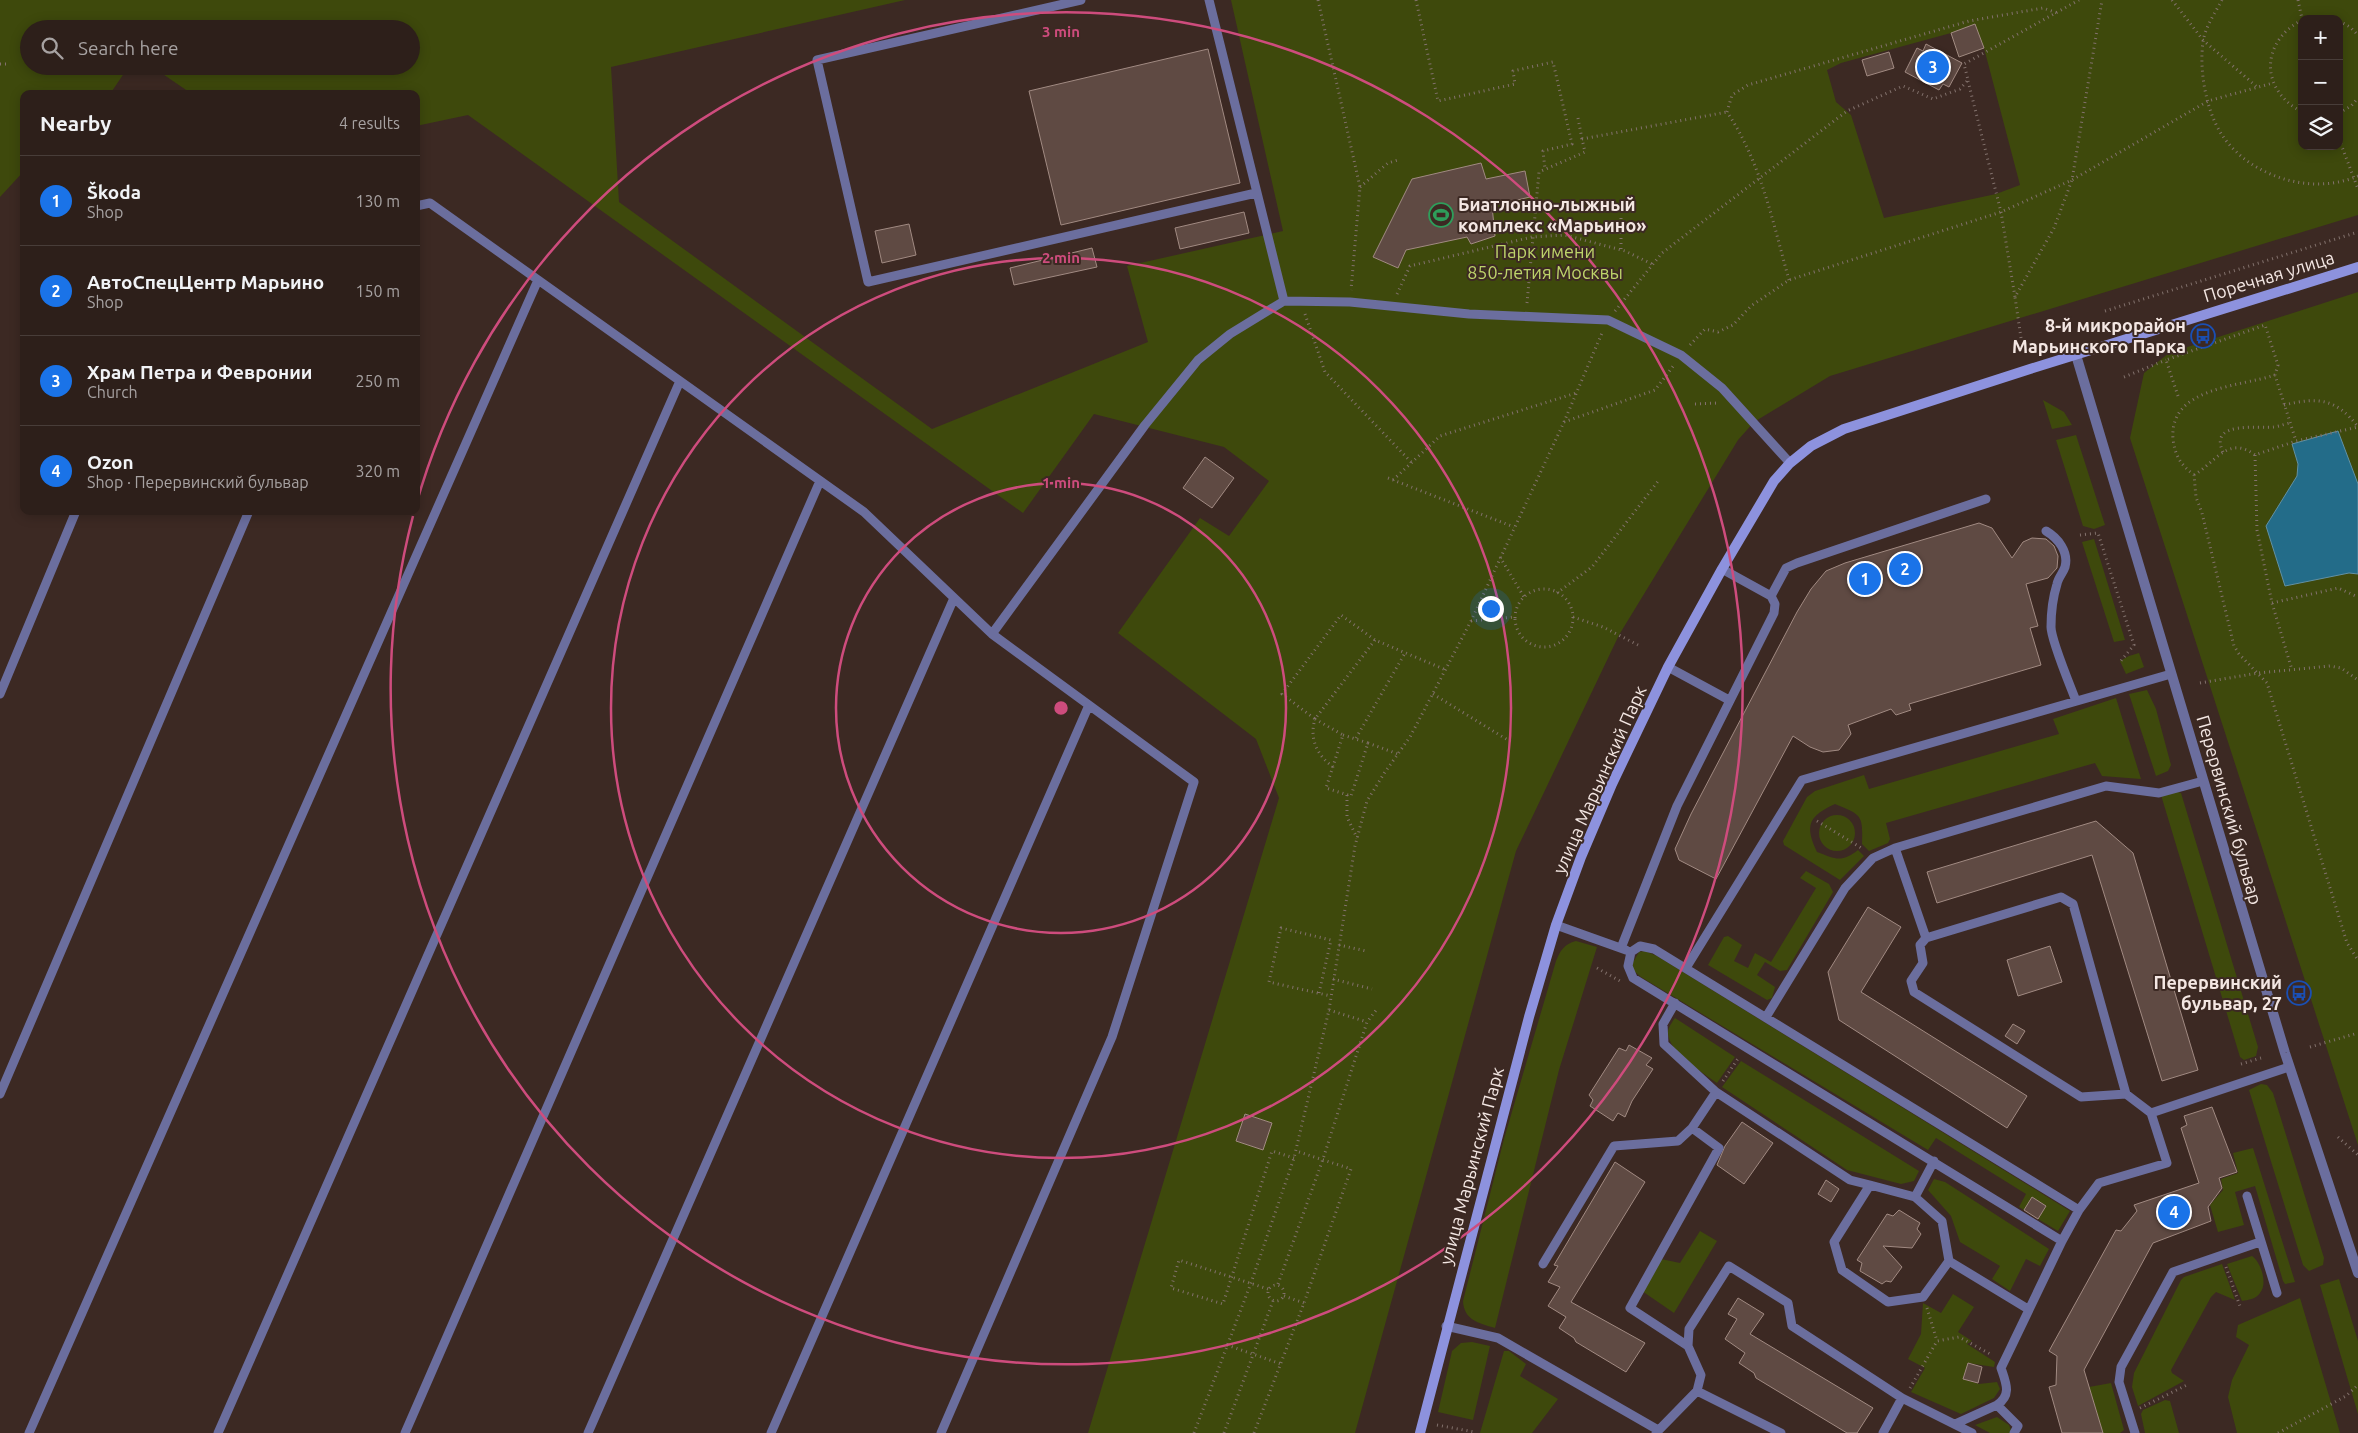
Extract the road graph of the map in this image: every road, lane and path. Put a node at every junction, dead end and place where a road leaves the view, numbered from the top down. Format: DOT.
graph roads {
  1 [pos="1081,0"];
  2 [pos="1209,0"];
  3 [pos="1318,0"];
  4 [pos="1416,0"];
  5 [pos="2079,0"];
  6 [pos="2102,0"];
  7 [pos="2172,0"];
  8 [pos="2222,0"];
  9 [pos="2298,0"];
  10 [pos="2058,14"];
  11 [pos="2301,15"];
  12 [pos="2298,22"];
  13 [pos="2343,23"];
  14 [pos="2358,35"];
  15 [pos="2203,40"];
  16 [pos="0,64"];
  17 [pos="6,64"];
  18 [pos="1968,80"];
  19 [pos="2273,83"];
  20 [pos="2257,87"];
  21 [pos="2358,98"];
  22 [pos="2208,101"];
  23 [pos="2298,109"];
  24 [pos="2343,110"];
  25 [pos="1727,112"];
  26 [pos="1578,118"];
  27 [pos="1582,139"];
  28 [pos="2343,148"];
  29 [pos="1398,160"];
  30 [pos="1545,169"];
  31 [pos="2356,177"];
  32 [pos="1760,180"];
  33 [pos="2072,180"];
  34 [pos="1360,187"];
  35 [pos="2358,189"];
  36 [pos="1256,193"];
  37 [pos="420,205"];
  38 [pos="2001,212"];
  39 [pos="1621,218"];
  40 [pos="2358,232"];
  41 [pos="1532,237"];
  42 [pos="1621,249"];
  43 [pos="1652,264"];
  44 [pos="2358,267"];
  45 [pos="538,280"];
  46 [pos="1789,280"];
  47 [pos="2015,297"];
  48 [pos="1284,301"];
  49 [pos="1300,301"];
  50 [pos="1350,302"];
  51 [pos="1392,306"];
  52 [pos="2104,311"];
  53 [pos="1526,316"];
  54 [pos="1608,320"];
  55 [pos="2021,338"];
  56 [pos="1681,355"];
  57 [pos="2076,355"];
  58 [pos="2166,360"];
  59 [pos="2274,375"];
  60 [pos="2124,377"];
  61 [pos="680,381"];
  62 [pos="1576,393"];
  63 [pos="2178,396"];
  64 [pos="2284,406"];
  65 [pos="1564,422"];
  66 [pos="2290,422"];
  67 [pos="2358,428"];
  68 [pos="2296,441"];
  69 [pos="2223,452"];
  70 [pos="2254,455"];
  71 [pos="1412,463"];
  72 [pos="1790,463"];
  73 [pos="2194,475"];
  74 [pos="1388,478"];
  75 [pos="1393,480"];
  76 [pos="1659,480"];
  77 [pos="820,481"];
  78 [pos="1986,499"];
  79 [pos="74,515"];
  80 [pos="247,515"];
  81 [pos="1514,527"];
  82 [pos="2046,531"];
  83 [pos="2080,535"];
  84 [pos="1500,556"];
  85 [pos="1722,569"];
  86 [pos="1557,593"];
  87 [pos="1771,596"];
  88 [pos="1524,597"];
  89 [pos="2358,597"];
  90 [pos="954,598"];
  91 [pos="2272,603"];
  92 [pos="1515,617"];
  93 [pos="1573,617"];
  94 [pos="1471,621"];
  95 [pos="992,634"];
  96 [pos="1375,640"];
  97 [pos="1638,645"];
  98 [pos="1405,652"];
  99 [pos="2120,662"];
  100 [pos="1668,667"];
  101 [pos="1446,670"];
  102 [pos="2292,670"];
  103 [pos="2258,673"];
  104 [pos="2171,674"];
  105 [pos="2358,680"];
  106 [pos="2200,683"];
  107 [pos="0,694"];
  108 [pos="1433,694"];
  109 [pos="1729,700"];
  110 [pos="2076,701"];
  111 [pos="1089,706"];
  112 [pos="1315,719"];
  113 [pos="1343,735"];
  114 [pos="1356,738"];
  115 [pos="1511,742"];
  116 [pos="1368,743"];
  117 [pos="1398,754"];
  118 [pos="1333,767"];
  119 [pos="2203,781"];
  120 [pos="1348,795"];
  121 [pos="1817,821"];
  122 [pos="1357,838"];
  123 [pos="1895,848"];
  124 [pos="1873,858"];
  125 [pos="1556,925"];
  126 [pos="1926,938"];
  127 [pos="1331,940"];
  128 [pos="1339,944"];
  129 [pos="1621,948"];
  130 [pos="1366,951"];
  131 [pos="1631,952"];
  132 [pos="2358,960"];
  133 [pos="1686,968"];
  134 [pos="1334,979"];
  135 [pos="1372,989"];
  136 [pos="1319,993"];
  137 [pos="1331,996"];
  138 [pos="1675,1003"];
  139 [pos="1378,1009"];
  140 [pos="1329,1010"];
  141 [pos="1766,1017"];
  142 [pos="1367,1022"];
  143 [pos="2358,1032"];
  144 [pos="2310,1047"];
  145 [pos="2261,1058"];
  146 [pos="2241,1064"];
  147 [pos="2289,1067"];
  148 [pos="1716,1092"];
  149 [pos="0,1094"];
  150 [pos="2126,1094"];
  151 [pos="2151,1113"];
  152 [pos="1692,1128"];
  153 [pos="2338,1137"];
  154 [pos="1296,1151"];
  155 [pos="2358,1155"];
  156 [pos="1294,1158"];
  157 [pos="1323,1159"];
  158 [pos="1934,1161"];
  159 [pos="1870,1185"];
  160 [pos="2247,1196"];
  161 [pos="1916,1197"];
  162 [pos="2079,1210"];
  163 [pos="2062,1241"];
  164 [pos="2260,1242"];
  165 [pos="2221,1255"];
  166 [pos="1949,1261"];
  167 [pos="1543,1264"];
  168 [pos="2358,1273"];
  169 [pos="1233,1278"];
  170 [pos="1251,1283"];
  171 [pos="1278,1284"];
  172 [pos="1268,1289"];
  173 [pos="2278,1293"];
  174 [pos="1284,1296"];
  175 [pos="1923,1297"];
  176 [pos="1273,1302"];
  177 [pos="1304,1303"];
  178 [pos="2028,1309"];
  179 [pos="2241,1309"];
  180 [pos="1446,1326"];
  181 [pos="1937,1341"];
  182 [pos="1227,1345"];
  183 [pos="1688,1346"];
  184 [pos="1252,1354"];
  185 [pos="2004,1361"];
  186 [pos="1281,1364"];
  187 [pos="2189,1384"];
  188 [pos="2358,1385"];
  189 [pos="1697,1391"];
  190 [pos="1903,1398"];
  191 [pos="1997,1405"];
  192 [pos="2129,1414"];
  193 [pos="1955,1424"];
  194 [pos="1657,1431"];
  195 [pos="1474,1432"];
  196 [pos="29,1433"];
  197 [pos="218,1433"];
  198 [pos="405,1433"];
  199 [pos="588,1433"];
  200 [pos="771,1433"];
  201 [pos="941,1433"];
  202 [pos="1194,1433"];
  203 [pos="1224,1433"];
  204 [pos="1254,1433"];
  205 [pos="1420,1433"];
  206 [pos="1435,1433"];
  207 [pos="1781,1433"];
  208 [pos="1883,1433"];
  209 [pos="1972,1433"];
  210 [pos="2014,1433"];
  211 [pos="2135,1433"];
  212 [pos="2278,1433"];
  1 -- 36 [label="lane"];
  2 -- 36 [label="lane"];
  3 -- 34 [label="path"];
  4 -- 30 [label="path"];
  5 -- 10 [label="path"];
  6 -- 33 [label="path"];
  7 -- 15 [label="path"];
  8 -- 15 [label="path"];
  9 -- 11 [label="path"];
  10 -- 18 [label="path"];
  10 -- 25 [label="path"];
  12 -- 19 [label="path"];
  13 -- 14 [label="path"];
  15 -- 20 [label="path"];
  15 -- 22 [label="path"];
  16 -- 17 [label="path"];
  18 -- 32 [label="path"];
  18 -- 38 [label="path"];
  19 -- 20 [label="path"];
  19 -- 23 [label="path"];
  20 -- 22 [label="path"];
  21 -- 24 [label="path"];
  22 -- 31 [label="path"];
  22 -- 33 [label="path"];
  25 -- 27 [label="path"];
  25 -- 32 [label="path"];
  26 -- 27 [label="path"];
  27 -- 30 [label="path"];
  28 -- 31 [label="path"];
  29 -- 34 [label="path"];
  30 -- 41 [label="path"];
  31 -- 35 [label="path"];
  32 -- 43 [label="path"];
  32 -- 46 [label="path"];
  33 -- 38 [label="path"];
  33 -- 47 [label="path"];
  34 -- 50 [label="path"];
  36 -- 48 [label="lane"];
  37 -- 45 [label="lane"];
  38 -- 46 [label="path"];
  38 -- 47 [label="path"];
  39 -- 42 [label="path"];
  40 -- 52 [label="path"];
  41 -- 42 [label="path"];
  41 -- 51 [label="path"];
  41 -- 53 [label="path"];
  42 -- 43 [label="path"];
  43 -- 54 [label="path"];
  44 -- 57 [label="main road, Поречная улица"];
  45 -- 61 [label="lane"];
  45 -- 196 [label="lane"];
  46 -- 56 [label="path"];
  47 -- 55 [label="path"];
  48 -- 49 [label="lane"];
  48 -- 95 [label="lane"];
  49 -- 50 [label="lane"];
  49 -- 71 [label="path"];
  50 -- 51 [label="lane"];
  51 -- 53 [label="lane"];
  53 -- 54 [label="lane"];
  54 -- 56 [label="lane"];
  54 -- 62 [label="path"];
  56 -- 65 [label="path"];
  56 -- 72 [label="lane"];
  57 -- 72 [label="main road, улица Марьинский Парк"];
  57 -- 104 [label="street, Перервинский бульвар"];
  58 -- 59 [label="path"];
  58 -- 60 [label="path"];
  58 -- 63 [label="path"];
  59 -- 64 [label="path"];
  59 -- 73 [label="path"];
  61 -- 77 [label="lane"];
  61 -- 197 [label="lane"];
  62 -- 65 [label="path"];
  62 -- 71 [label="path"];
  64 -- 66 [label="path"];
  64 -- 67 [label="path"];
  65 -- 81 [label="path"];
  66 -- 68 [label="path"];
  66 -- 69 [label="path"];
  67 -- 68 [label="path"];
  68 -- 70 [label="path"];
  69 -- 70 [label="path"];
  69 -- 73 [label="path"];
  70 -- 91 [label="path"];
  71 -- 75 [label="path"];
  72 -- 85 [label="main road, улица Марьинский Парк"];
  73 -- 103 [label="path"];
  74 -- 75 [label="path"];
  75 -- 81 [label="path"];
  76 -- 86 [label="path"];
  77 -- 90 [label="lane"];
  77 -- 198 [label="lane"];
  78 -- 87 [label="lane"];
  79 -- 107 [label="lane"];
  80 -- 149 [label="lane"];
  81 -- 84 [label="path"];
  82 -- 110 [label="lane"];
  83 -- 99 [label="path"];
  84 -- 88 [label="path"];
  84 -- 94 [label="path"];
  85 -- 87 [label="lane"];
  85 -- 100 [label="main road, улица Марьинский Парк"];
  86 -- 88 [label="path"];
  86 -- 93 [label="path"];
  87 -- 109 [label="lane"];
  88 -- 92 [label="path"];
  89 -- 91 [label="path"];
  90 -- 95 [label="lane"];
  90 -- 199 [label="lane"];
  91 -- 102 [label="path"];
  92 -- 93 [label="path"];
  92 -- 94 [label="path"];
  93 -- 97 [label="path"];
  94 -- 101 [label="path"];
  95 -- 111 [label="lane"];
  96 -- 98 [label="path"];
  96 -- 112 [label="path"];
  96 -- 112 [label="path"];
  98 -- 101 [label="path"];
  98 -- 114 [label="path"];
  100 -- 109 [label="lane"];
  100 -- 125 [label="main road, улица Марьинский Парк"];
  101 -- 108 [label="path"];
  102 -- 103 [label="path"];
  102 -- 105 [label="path"];
  103 -- 106 [label="path"];
  103 -- 132 [label="path"];
  104 -- 110 [label="lane"];
  104 -- 119 [label="street, Перервинский бульвар"];
  108 -- 115 [label="path"];
  108 -- 117 [label="path"];
  109 -- 129 [label="lane"];
  110 -- 133 [label="lane"];
  111 -- 200 [label="lane"];
  111 -- 201 [label="lane"];
  112 -- 113 [label="path"];
  112 -- 118 [label="path"];
  113 -- 114 [label="path"];
  113 -- 118 [label="path"];
  114 -- 116 [label="path"];
  116 -- 117 [label="path"];
  116 -- 120 [label="path"];
  117 -- 122 [label="path"];
  118 -- 120 [label="path"];
  119 -- 123 [label="lane"];
  119 -- 147 [label="street, Перервинский бульвар"];
  120 -- 122 [label="path"];
  121 -- 124 [label="path"];
  122 -- 128 [label="path"];
  123 -- 124 [label="lane"];
  123 -- 126 [label="lane"];
  124 -- 141 [label="lane"];
  125 -- 129 [label="lane"];
  125 -- 180 [label="main road, улица Марьинский Парк"];
  126 -- 150 [label="lane"];
  126 -- 150 [label="lane"];
  127 -- 128 [label="path"];
  127 -- 136 [label="path"];
  127 -- 136 [label="path"];
  128 -- 130 [label="path"];
  128 -- 134 [label="path"];
  129 -- 131 [label="lane"];
  131 -- 133 [label="lane"];
  131 -- 138 [label="lane"];
  133 -- 141 [label="lane"];
  134 -- 135 [label="path"];
  134 -- 137 [label="path"];
  136 -- 137 [label="path"];
  137 -- 140 [label="path"];
  138 -- 148 [label="lane"];
  138 -- 158 [label="lane"];
  139 -- 142 [label="path"];
  140 -- 142 [label="path"];
  140 -- 154 [label="path"];
  141 -- 162 [label="lane"];
  142 -- 157 [label="path"];
  143 -- 144 [label="path"];
  145 -- 146 [label="path"];
  147 -- 151 [label="lane"];
  147 -- 168 [label="street, Перервинский бульвар"];
  148 -- 152 [label="lane"];
  148 -- 159 [label="lane"];
  150 -- 151 [label="lane"];
  151 -- 162 [label="lane"];
  152 -- 167 [label="lane"];
  152 -- 183 [label="lane"];
  153 -- 155 [label="path"];
  154 -- 156 [label="path"];
  154 -- 157 [label="path"];
  156 -- 169 [label="path"];
  156 -- 170 [label="path"];
  157 -- 171 [label="path"];
  157 -- 177 [label="path"];
  158 -- 161 [label="lane"];
  158 -- 163 [label="lane"];
  159 -- 161 [label="lane"];
  159 -- 175 [label="lane"];
  160 -- 164 [label="lane"];
  161 -- 166 [label="lane"];
  162 -- 163 [label="lane"];
  163 -- 178 [label="lane"];
  164 -- 165 [label="lane"];
  164 -- 173 [label="lane"];
  165 -- 179 [label="path"];
  165 -- 192 [label="lane"];
  166 -- 175 [label="lane"];
  166 -- 178 [label="lane"];
  169 -- 169 [label="path"];
  169 -- 170 [label="path"];
  170 -- 172 [label="path"];
  170 -- 182 [label="path"];
  171 -- 172 [label="path"];
  171 -- 174 [label="path"];
  172 -- 176 [label="path"];
  174 -- 176 [label="path"];
  174 -- 177 [label="path"];
  175 -- 181 [label="path"];
  176 -- 184 [label="path"];
  177 -- 186 [label="path"];
  178 -- 185 [label="lane"];
  180 -- 194 [label="lane"];
  180 -- 205 [label="main road, улица Марьинский Парк"];
  181 -- 185 [label="path"];
  181 -- 190 [label="path"];
  182 -- 184 [label="path"];
  182 -- 202 [label="path"];
  183 -- 189 [label="lane"];
  183 -- 190 [label="lane"];
  184 -- 186 [label="path"];
  184 -- 203 [label="path"];
  185 -- 191 [label="lane"];
  186 -- 204 [label="path"];
  187 -- 192 [label="path"];
  188 -- 212 [label="path"];
  189 -- 194 [label="lane"];
  189 -- 207 [label="lane"];
  190 -- 193 [label="lane"];
  190 -- 208 [label="lane"];
  191 -- 193 [label="lane"];
  191 -- 210 [label="lane"];
  192 -- 211 [label="lane"];
  193 -- 209 [label="lane"];
  195 -- 206 [label="path"];
}
